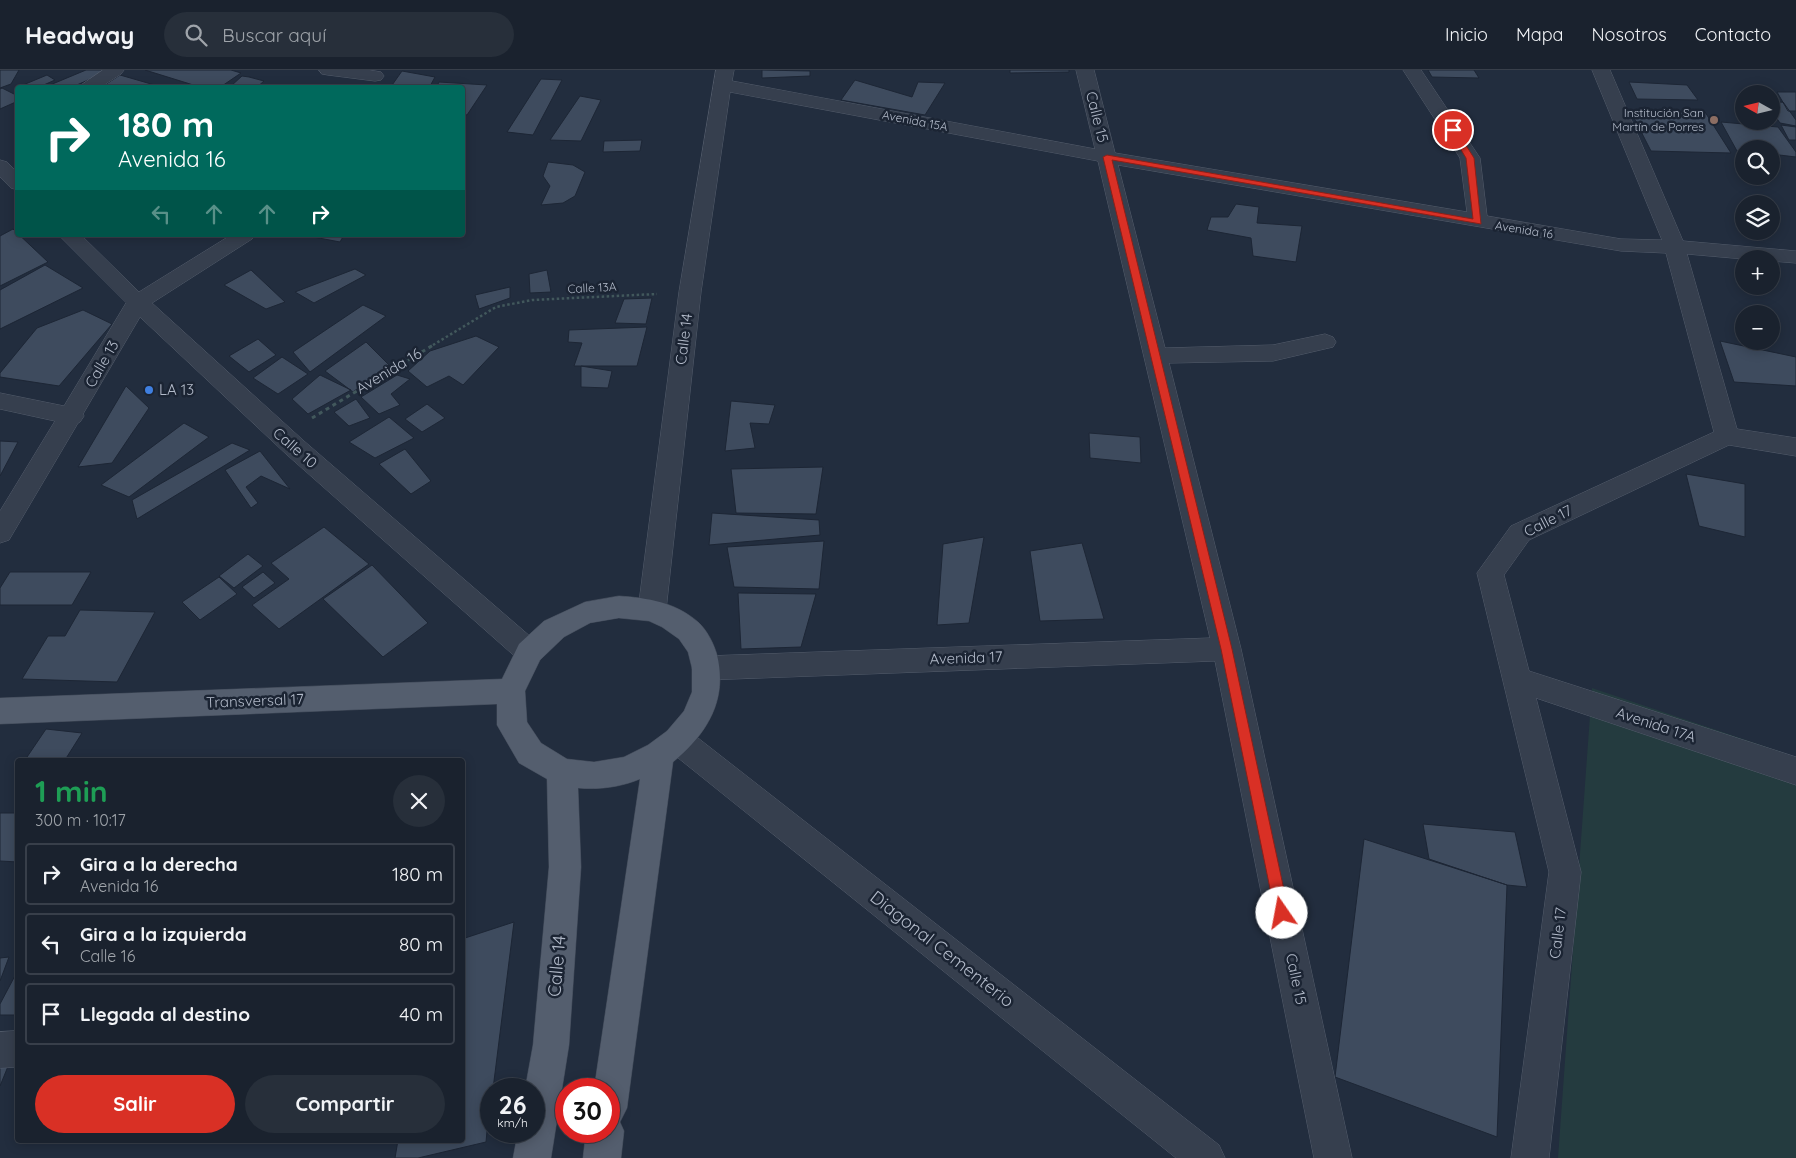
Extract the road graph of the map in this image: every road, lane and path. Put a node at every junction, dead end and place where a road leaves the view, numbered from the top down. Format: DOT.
graph roads {
  1 [pos="116,70"];
  2 [pos="328,70"];
  3 [pos="1085,70"];
  4 [pos="1412,70"];
  5 [pos="1602,70"];
  6 [pos="374,78"];
  7 [pos="724,78"];
  8 [pos="91,85"];
  9 [pos="1107,157"];
  10 [pos="0,166"];
  11 [pos="15,181"];
  12 [pos="1478,222"];
  13 [pos="71,237"];
  14 [pos="242,237"];
  15 [pos="1675,247"];
  16 [pos="1796,257"];
  17 [pos="690,292"];
  18 [pos="137,303"];
  19 [pos="496,306"];
  20 [pos="1325,342"];
  21 [pos="1156,356"];
  22 [pos="0,401"];
  23 [pos="72,416"];
  24 [pos="1727,436"];
  25 [pos="282,437"];
  26 [pos="1796,447"];
  27 [pos="0,533"];
  28 [pos="652,610"];
  29 [pos="1226,649"];
  30 [pos="529,652"];
  31 [pos="706,668"];
  32 [pos="1516,679"];
  33 [pos="510,691"];
  34 [pos="0,712"];
  35 [pos="669,748"];
  36 [pos="1796,771"];
  37 [pos="562,772"];
  38 [pos="15,1049"];
  39 [pos="0,1050"];
  40 [pos="614,1078"];
  41 [pos="604,1143"];
  42 [pos="532,1158"];
  43 [pos="602,1158"];
  44 [pos="1206,1158"];
  45 [pos="1333,1158"];
  46 [pos="1530,1158"];
  1 -- 8 [label="street"];
  2 -- 6 [label="street"];
  3 -- 9 [label="street, Calle 15"];
  4 -- 12 [label="street"];
  5 -- 15 [label="street"];
  7 -- 9 [label="street, Avenida 15A"];
  7 -- 17 [label="street, Calle 14"];
  9 -- 12 [label="street, Avenida 16"];
  9 -- 21 [label="street, Calle 15"];
  10 -- 11 [label="street"];
  12 -- 15 [label="street, Avenida 16"];
  13 -- 18 [label="street, Calle 10"];
  14 -- 18 [label="street, Calle 13"];
  15 -- 16 [label="street, Avenida 16"];
  15 -- 24 [label="street"];
  17 -- 19 [label="path, Calle 13A"];
  17 -- 28 [label="street, Calle 14"];
  18 -- 23 [label="street, Calle 13"];
  18 -- 25 [label="street, Calle 10"];
  19 -- 25 [label="path, Avenida 16"];
  20 -- 21 [label="street"];
  21 -- 29 [label="street, Calle 15"];
  22 -- 23 [label="street"];
  23 -- 27 [label="street, Calle 13"];
  24 -- 26 [label="street"];
  24 -- 32 [label="street, Calle 17"];
  25 -- 30 [label="street, Calle 10"];
  28 -- 30 [label="main road"];
  28 -- 31 [label="main road"];
  29 -- 31 [label="street, Avenida 17"];
  29 -- 45 [label="street, Calle 15"];
  30 -- 33 [label="main road"];
  31 -- 35 [label="main road"];
  32 -- 36 [label="street, Avenida 17A"];
  32 -- 46 [label="street, Calle 17"];
  33 -- 34 [label="main road, Transversal 17"];
  33 -- 37 [label="main road"];
  35 -- 37 [label="main road"];
  35 -- 40 [label="main road"];
  35 -- 44 [label="street, Diagonal Cementerio"];
  37 -- 42 [label="main road, Calle 14"];
  38 -- 39 [label="street"];
  41 -- 43 [label="main road"];
}
